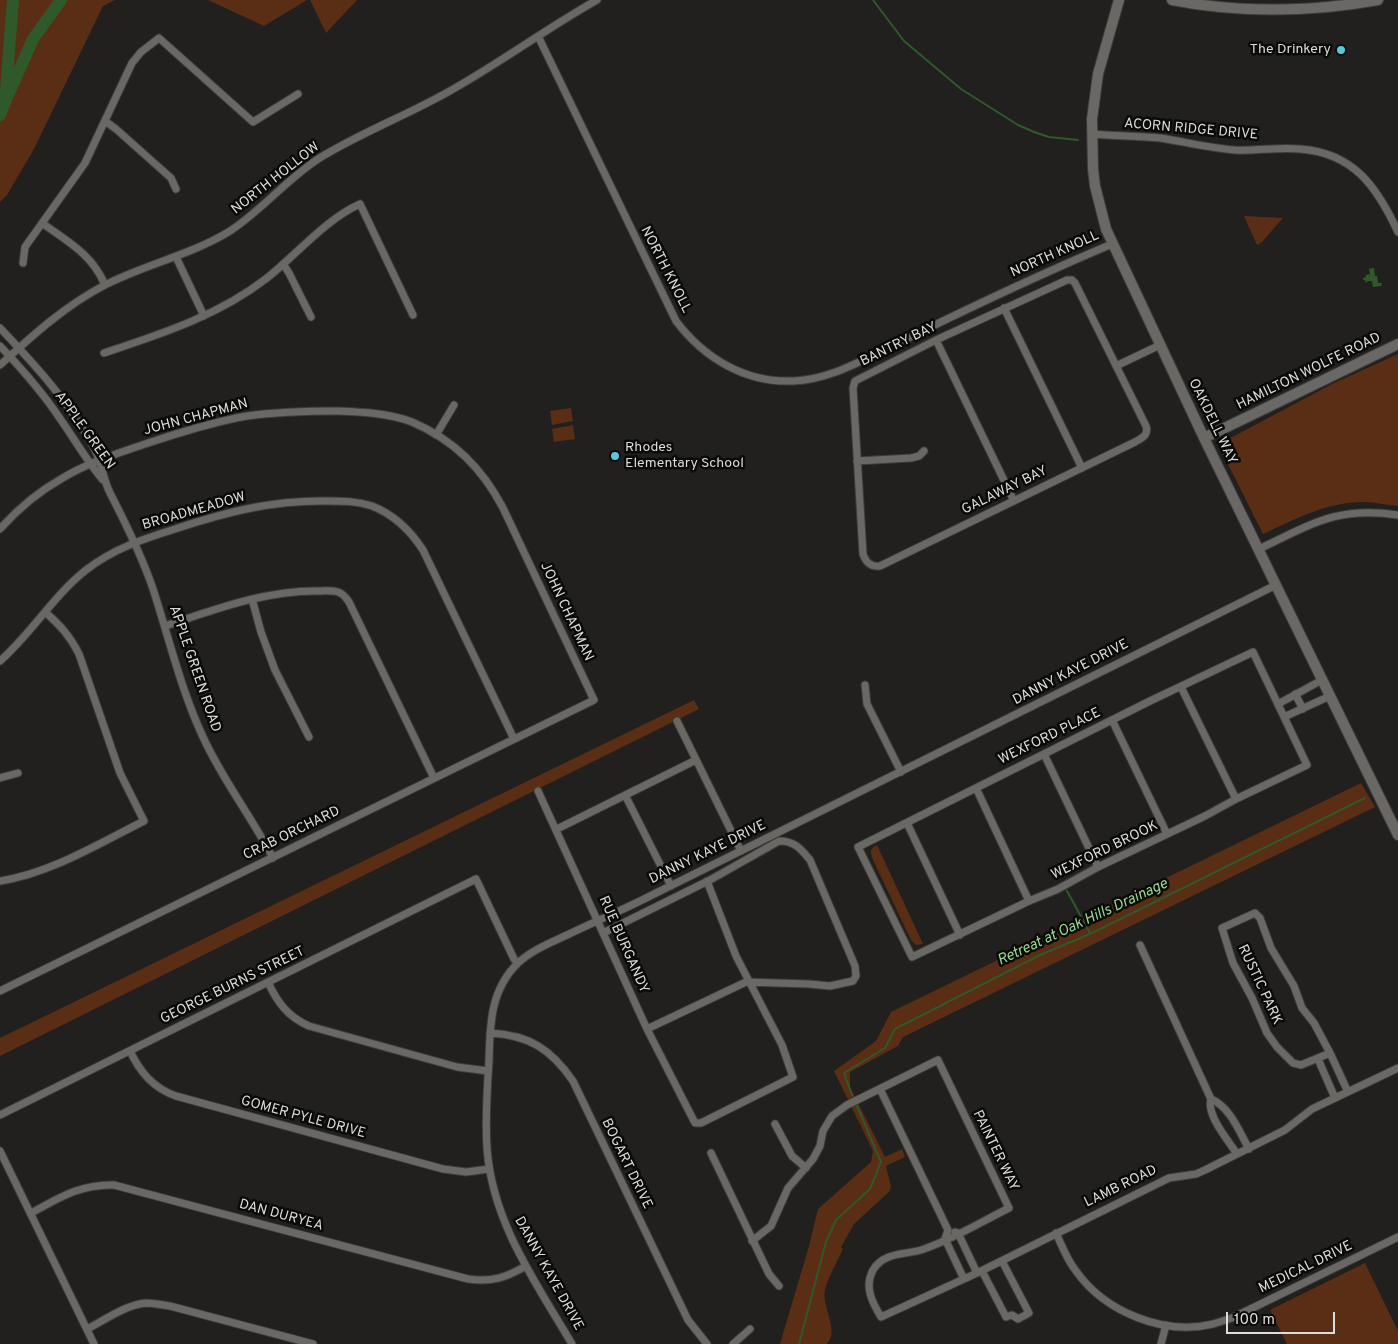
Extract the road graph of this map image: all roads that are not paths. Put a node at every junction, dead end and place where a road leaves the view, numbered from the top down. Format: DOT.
graph roads {
  1 [pos="597,0"];
  2 [pos="1118,0"];
  3 [pos="1172,0"];
  4 [pos="1378,0"];
  5 [pos="538,36"];
  6 [pos="298,94"];
  7 [pos="105,121"];
  8 [pos="1092,134"];
  9 [pos="176,189"];
  10 [pos="42,223"];
  11 [pos="1398,232"];
  12 [pos="1112,244"];
  13 [pos="176,257"];
  14 [pos="23,263"];
  15 [pos="283,264"];
  16 [pos="105,285"];
  17 [pos="1004,308"];
  18 [pos="413,315"];
  19 [pos="204,316"];
  20 [pos="311,317"];
  21 [pos="0,328"];
  22 [pos="936,340"];
  23 [pos="1398,344"];
  24 [pos="1160,345"];
  25 [pos="0,346"];
  26 [pos="19,348"];
  27 [pos="104,353"];
  28 [pos="10,356"];
  29 [pos="0,365"];
  30 [pos="1116,366"];
  31 [pos="454,405"];
  32 [pos="436,435"];
  33 [pos="1204,438"];
  34 [pos="924,451"];
  35 [pos="100,459"];
  36 [pos="857,460"];
  37 [pos="90,464"];
  38 [pos="1082,468"];
  39 [pos="105,482"];
  40 [pos="1014,501"];
  41 [pos="1398,515"];
  42 [pos="0,529"];
  43 [pos="134,542"];
  44 [pos="1259,548"];
  45 [pos="871,565"];
  46 [pos="1276,585"];
  47 [pos="252,599"];
  48 [pos="46,612"];
  49 [pos="165,626"];
  50 [pos="0,661"];
  51 [pos="1322,680"];
  52 [pos="865,685"];
  53 [pos="1181,687"];
  54 [pos="1296,694"];
  55 [pos="1330,696"];
  56 [pos="594,700"];
  57 [pos="1278,704"];
  58 [pos="1303,709"];
  59 [pos="1284,717"];
  60 [pos="1112,720"];
  61 [pos="677,721"];
  62 [pos="309,737"];
  63 [pos="514,739"];
  64 [pos="1044,754"];
  65 [pos="696,760"];
  66 [pos="901,772"];
  67 [pos="18,773"];
  68 [pos="0,778"];
  69 [pos="434,778"];
  70 [pos="976,788"];
  71 [pos="538,791"];
  72 [pos="626,795"];
  73 [pos="1236,799"];
  74 [pos="907,823"];
  75 [pos="557,829"];
  76 [pos="1167,834"];
  77 [pos="1398,835"];
  78 [pos="741,851"];
  79 [pos="273,858"];
  80 [pos="1098,867"];
  81 [pos="706,869"];
  82 [pos="697,873"];
  83 [pos="0,880"];
  84 [pos="707,881"];
  85 [pos="671,886"];
  86 [pos="1029,901"];
  87 [pos="598,921"];
  88 [pos="603,933"];
  89 [pos="960,935"];
  90 [pos="1140,945"];
  91 [pos="912,957"];
  92 [pos="518,963"];
  93 [pos="268,982"];
  94 [pos="751,982"];
  95 [pos="0,991"];
  96 [pos="647,1029"];
  97 [pos="490,1033"];
  98 [pos="130,1051"];
  99 [pos="1330,1053"];
  100 [pos="1318,1059"];
  101 [pos="1398,1068"];
  102 [pos="488,1071"];
  103 [pos="1340,1074"];
  104 [pos="1327,1080"];
  105 [pos="880,1089"];
  106 [pos="1348,1092"];
  107 [pos="1335,1098"];
  108 [pos="1212,1099"];
  109 [pos="0,1115"];
  110 [pos="776,1124"];
  111 [pos="1248,1149"];
  112 [pos="0,1151"];
  113 [pos="711,1153"];
  114 [pos="1237,1154"];
  115 [pos="806,1168"];
  116 [pos="489,1169"];
  117 [pos="30,1213"];
  118 [pos="948,1230"];
  119 [pos="1056,1233"];
  120 [pos="958,1234"];
  121 [pos="1398,1237"];
  122 [pos="945,1239"];
  123 [pos="752,1241"];
  124 [pos="1002,1261"];
  125 [pos="526,1266"];
  126 [pos="980,1272"];
  127 [pos="964,1279"];
  128 [pos="779,1286"];
  129 [pos="881,1317"];
  130 [pos="1166,1325"];
  131 [pos="87,1329"];
  132 [pos="750,1329"];
  133 [pos="94,1344"];
  134 [pos="313,1344"];
  135 [pos="572,1344"];
  136 [pos="707,1344"];
  137 [pos="733,1344"];
  138 [pos="1161,1344"];
  1 -- 5 [label="street, NORTH HOLLOW"];
  2 -- 8 [label="street, OAKDELL WAY"];
  3 -- 4 [label="street"];
  5 -- 12 [label="street, NORTH KNOLL"];
  5 -- 13 [label="street, NORTH HOLLOW"];
  6 -- 7 [label="street"];
  7 -- 9 [label="street"];
  7 -- 10 [label="street"];
  8 -- 11 [label="street, ACORN RIDGE DRIVE"];
  8 -- 12 [label="street, OAKDELL WAY"];
  10 -- 14 [label="street"];
  10 -- 16 [label="street"];
  12 -- 24 [label="street, OAKDELL WAY"];
  13 -- 16 [label="street, NORTH HOLLOW"];
  13 -- 19 [label="street"];
  15 -- 18 [label="street"];
  15 -- 19 [label="street"];
  15 -- 20 [label="street"];
  16 -- 26 [label="street, NORTH HOLLOW"];
  17 -- 22 [label="street, BANTRY BAY"];
  17 -- 30 [label="street, BANTRY BAY"];
  17 -- 38 [label="street"];
  19 -- 27 [label="street"];
  21 -- 26 [label="street, APPLE GREEN"];
  22 -- 36 [label="street, BANTRY BAY"];
  22 -- 40 [label="street"];
  23 -- 33 [label="street, HAMILTON WOLFE ROAD"];
  24 -- 30 [label="street"];
  24 -- 33 [label="street, OAKDELL WAY"];
  25 -- 28 [label="street, APPLE GREEN"];
  26 -- 28 [label="street, NORTH HOLLOW"];
  26 -- 35 [label="street, APPLE GREEN"];
  28 -- 29 [label="street, NORTH HOLLOW"];
  28 -- 37 [label="street, APPLE GREEN"];
  30 -- 38 [label="street, GALAWAY BAY"];
  31 -- 32 [label="street"];
  32 -- 35 [label="street, JOHN CHAPMAN"];
  32 -- 56 [label="street, JOHN CHAPMAN"];
  33 -- 44 [label="street, OAKDELL WAY"];
  34 -- 36 [label="street"];
  35 -- 37 [label="street, JOHN CHAPMAN"];
  35 -- 39 [label="street, APPLE GREEN"];
  36 -- 45 [label="street, BANTRY BAY"];
  37 -- 39 [label="street, APPLE GREEN"];
  37 -- 42 [label="street, JOHN CHAPMAN"];
  38 -- 40 [label="street, GALAWAY BAY"];
  39 -- 43 [label="street, APPLE GREEN ROAD"];
  40 -- 45 [label="street, GALAWAY BAY"];
  41 -- 44 [label="street"];
  43 -- 48 [label="street, BROADMEADOW"];
  43 -- 49 [label="street, APPLE GREEN ROAD"];
  43 -- 63 [label="street, BROADMEADOW"];
  44 -- 46 [label="street, OAKDELL WAY"];
  46 -- 51 [label="street, OAKDELL WAY"];
  46 -- 66 [label="street, DANNY KAYE DRIVE"];
  47 -- 49 [label="street"];
  47 -- 62 [label="street"];
  47 -- 69 [label="street"];
  48 -- 50 [label="street, BROADMEADOW"];
  48 -- 83 [label="street"];
  49 -- 79 [label="street, APPLE GREEN ROAD"];
  51 -- 54 [label="street"];
  51 -- 55 [label="street, OAKDELL WAY"];
  52 -- 66 [label="street"];
  53 -- 57 [label="street, WEXFORD PLACE"];
  53 -- 60 [label="street, WEXFORD PLACE"];
  53 -- 73 [label="street"];
  54 -- 57 [label="street"];
  54 -- 58 [label="street"];
  55 -- 58 [label="street"];
  55 -- 77 [label="street, OAKDELL WAY"];
  56 -- 63 [label="street, CRAB ORCHARD"];
  57 -- 59 [label="street"];
  58 -- 59 [label="street"];
  59 -- 73 [label="street, WEXFORD BROOK"];
  60 -- 64 [label="street, WEXFORD PLACE"];
  60 -- 76 [label="street"];
  61 -- 65 [label="street"];
  63 -- 69 [label="street, CRAB ORCHARD"];
  64 -- 70 [label="street, WEXFORD PLACE"];
  64 -- 80 [label="street"];
  65 -- 72 [label="street"];
  65 -- 78 [label="street"];
  66 -- 78 [label="street, DANNY KAYE DRIVE"];
  67 -- 68 [label="street"];
  69 -- 79 [label="street, CRAB ORCHARD"];
  70 -- 74 [label="street, WEXFORD PLACE"];
  70 -- 86 [label="street"];
  71 -- 75 [label="street, RUE BURGANDY"];
  72 -- 75 [label="street"];
  72 -- 85 [label="street"];
  73 -- 76 [label="street, WEXFORD BROOK"];
  74 -- 89 [label="street"];
  74 -- 91 [label="street, WEXFORD PLACE"];
  75 -- 87 [label="street, RUE BURGANDY"];
  76 -- 80 [label="street, WEXFORD BROOK"];
  78 -- 81 [label="street, DANNY KAYE DRIVE"];
  79 -- 95 [label="street, CRAB ORCHARD"];
  80 -- 86 [label="street, WEXFORD BROOK"];
  81 -- 82 [label="street, DANNY KAYE DRIVE"];
  81 -- 84 [label="street"];
  82 -- 84 [label="street"];
  82 -- 85 [label="street, DANNY KAYE DRIVE"];
  84 -- 88 [label="street"];
  84 -- 94 [label="street"];
  84 -- 94 [label="street"];
  85 -- 87 [label="street, DANNY KAYE DRIVE"];
  86 -- 89 [label="street, WEXFORD BROOK"];
  87 -- 88 [label="street, RUE BURGANDY"];
  87 -- 92 [label="street, DANNY KAYE DRIVE"];
  88 -- 96 [label="street, RUE BURGANDY"];
  89 -- 91 [label="street, WEXFORD BROOK"];
  90 -- 108 [label="street"];
  92 -- 93 [label="street, GEORGE BURNS STREET"];
  92 -- 97 [label="street, DANNY KAYE DRIVE"];
  93 -- 98 [label="street, GEORGE BURNS STREET"];
  93 -- 102 [label="street"];
  94 -- 96 [label="street"];
  94 -- 96 [label="street, RUE BURGANDY"];
  97 -- 102 [label="street, DANNY KAYE DRIVE"];
  97 -- 136 [label="street, BOGART DRIVE"];
  98 -- 109 [label="street, GEORGE BURNS STREET"];
  98 -- 116 [label="street, GOMER PYLE DRIVE"];
  99 -- 100 [label="street, RUSTIC PARK"];
  99 -- 100 [label="street, RUSTIC PARK"];
  99 -- 103 [label="street, RUSTIC PARK"];
  100 -- 104 [label="street"];
  101 -- 106 [label="street, LAMB ROAD"];
  102 -- 116 [label="street, DANNY KAYE DRIVE"];
  103 -- 104 [label="street"];
  103 -- 106 [label="street, RUSTIC PARK"];
  104 -- 107 [label="street"];
  105 -- 115 [label="street, PAINTER WAY"];
  105 -- 118 [label="street"];
  105 -- 120 [label="street, PAINTER WAY"];
  106 -- 107 [label="street, LAMB ROAD"];
  107 -- 111 [label="street, LAMB ROAD"];
  108 -- 111 [label="street"];
  108 -- 114 [label="street"];
  110 -- 115 [label="street"];
  111 -- 114 [label="street, LAMB ROAD"];
  112 -- 117 [label="street"];
  113 -- 123 [label="street"];
  114 -- 119 [label="street, LAMB ROAD"];
  115 -- 123 [label="street, PAINTER WAY"];
  116 -- 125 [label="street, DANNY KAYE DRIVE"];
  117 -- 125 [label="street, DAN DURYEA"];
  117 -- 131 [label="street"];
  118 -- 120 [label="street"];
  118 -- 122 [label="street"];
  119 -- 124 [label="street, LAMB ROAD"];
  119 -- 130 [label="street, MEDICAL DRIVE"];
  120 -- 122 [label="street, PAINTER WAY"];
  120 -- 126 [label="street"];
  121 -- 130 [label="street, MEDICAL DRIVE"];
  122 -- 127 [label="street"];
  122 -- 129 [label="street, PAINTER WAY"];
  123 -- 128 [label="street"];
  124 -- 126 [label="street, LAMB ROAD"];
  124 -- 126 [label="street"];
  125 -- 135 [label="street, DANNY KAYE DRIVE"];
  126 -- 127 [label="street, LAMB ROAD"];
  127 -- 129 [label="street, LAMB ROAD"];
  130 -- 138 [label="street"];
  131 -- 133 [label="street"];
  131 -- 134 [label="street"];
  132 -- 137 [label="street"];
}
